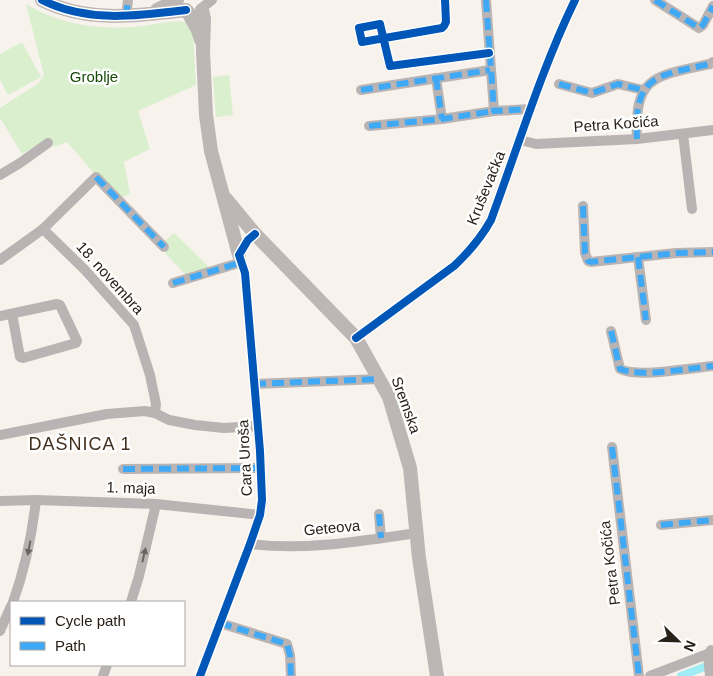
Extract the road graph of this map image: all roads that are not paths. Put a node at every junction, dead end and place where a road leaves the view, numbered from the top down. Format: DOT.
graph roads {
  1 [pos="43,0"];
  2 [pos="128,0"];
  3 [pos="445,0"];
  4 [pos="486,0"];
  5 [pos="576,0"];
  6 [pos="655,0"];
  7 [pos="205,4"];
  8 [pos="184,5"];
  9 [pos="713,6"];
  10 [pos="126,17"];
  11 [pos="203,50"];
  12 [pos="489,54"];
  13 [pos="713,62"];
  14 [pos="490,70"];
  15 [pos="436,78"];
  16 [pos="559,84"];
  17 [pos="361,90"];
  18 [pos="644,90"];
  19 [pos="531,109"];
  20 [pos="494,111"];
  21 [pos="442,120"];
  22 [pos="369,126"];
  23 [pos="713,130"];
  24 [pos="683,134"];
  25 [pos="637,139"];
  26 [pos="520,140"];
  27 [pos="48,143"];
  28 [pos="0,175"];
  29 [pos="226,199"];
  30 [pos="583,206"];
  31 [pos="692,209"];
  32 [pos="43,229"];
  33 [pos="255,234"];
  34 [pos="164,247"];
  35 [pos="713,252"];
  36 [pos="638,257"];
  37 [pos="240,258"];
  38 [pos="0,260"];
  39 [pos="173,283"];
  40 [pos="12,314"];
  41 [pos="0,316"];
  42 [pos="646,320"];
  43 [pos="611,332"];
  44 [pos="356,338"];
  45 [pos="713,366"];
  46 [pos="379,379"];
  47 [pos="254,384"];
  48 [pos="155,413"];
  49 [pos="258,426"];
  50 [pos="0,435"];
  51 [pos="612,447"];
  52 [pos="261,468"];
  53 [pos="123,469"];
  54 [pos="36,500"];
  55 [pos="0,501"];
  56 [pos="156,504"];
  57 [pos="380,514"];
  58 [pos="260,515"];
  59 [pos="713,520"];
  60 [pos="661,525"];
  61 [pos="417,533"];
  62 [pos="381,538"];
  63 [pos="250,544"];
  64 [pos="13,601"];
  65 [pos="131,601"];
  66 [pos="10,608"];
  67 [pos="220,623"];
  68 [pos="0,631"];
  69 [pos="711,653"];
  70 [pos="711,675"];
  71 [pos="200,676"];
  72 [pos="291,676"];
  73 [pos="437,676"];
  74 [pos="639,676"];
  75 [pos="650,676"];
  1 -- 10 [label="main road"];
  2 -- 10 [label="street"];
  3 -- 12 [label="street"];
  4 -- 12 [label="street"];
  5 -- 19 [label="street, Kruševačka"];
  6 -- 9 [label="street"];
  7 -- 8 [label="main road"];
  7 -- 11 [label="main road"];
  8 -- 10 [label="main road"];
  8 -- 11 [label="main road"];
  11 -- 29 [label="main road"];
  12 -- 14 [label="street"];
  13 -- 18 [label="street"];
  14 -- 15 [label="street"];
  14 -- 20 [label="street"];
  15 -- 17 [label="street"];
  15 -- 21 [label="street"];
  16 -- 18 [label="street"];
  18 -- 25 [label="street"];
  19 -- 20 [label="street"];
  19 -- 26 [label="street, Kruševačka"];
  20 -- 21 [label="street"];
  21 -- 22 [label="street"];
  23 -- 24 [label="street, Petra Kočića"];
  24 -- 25 [label="street, Petra Kočića"];
  24 -- 31 [label="street"];
  25 -- 26 [label="street, Petra Kočića"];
  26 -- 44 [label="street, Kruševačka"];
  27 -- 28 [label="street"];
  29 -- 33 [label="main road, Sremska"];
  29 -- 37 [label="main road"];
  30 -- 36 [label="street"];
  32 -- 34 [label="street"];
  32 -- 38 [label="street"];
  32 -- 48 [label="street, 18. novembra"];
  33 -- 37 [label="street"];
  33 -- 44 [label="main road, Sremska"];
  35 -- 36 [label="street"];
  36 -- 42 [label="street"];
  37 -- 39 [label="street"];
  37 -- 47 [label="street, Cara Uroša"];
  40 -- 40 [label="street"];
  40 -- 41 [label="street"];
  43 -- 45 [label="street"];
  44 -- 46 [label="main road, Sremska"];
  46 -- 47 [label="street"];
  46 -- 61 [label="main road, Sremska"];
  47 -- 49 [label="street, Cara Uroša"];
  48 -- 49 [label="street"];
  48 -- 50 [label="street"];
  49 -- 52 [label="street, Cara Uroša"];
  51 -- 74 [label="street, Petra Kočića"];
  52 -- 53 [label="street, Cara Uroša"];
  52 -- 58 [label="street, Cara Uroša"];
  54 -- 55 [label="street, 1. maja"];
  54 -- 56 [label="street, 1. maja"];
  54 -- 64 [label="street, one-way"];
  56 -- 58 [label="street, 1. maja"];
  65 -- 56 [label="street, one-way"];
  57 -- 62 [label="street"];
  58 -- 63 [label="street, Cara Uroša"];
  59 -- 60 [label="street"];
  61 -- 62 [label="street, Geteova"];
  61 -- 73 [label="main road, Sremska"];
  62 -- 63 [label="street, Geteova"];
  63 -- 67 [label="street, Cara Uroša"];
  66 -- 68 [label="street"];
  67 -- 71 [label="street, Cara Uroša"];
  67 -- 72 [label="street"];
  69 -- 70 [label="street"];
  69 -- 75 [label="street"];
}
